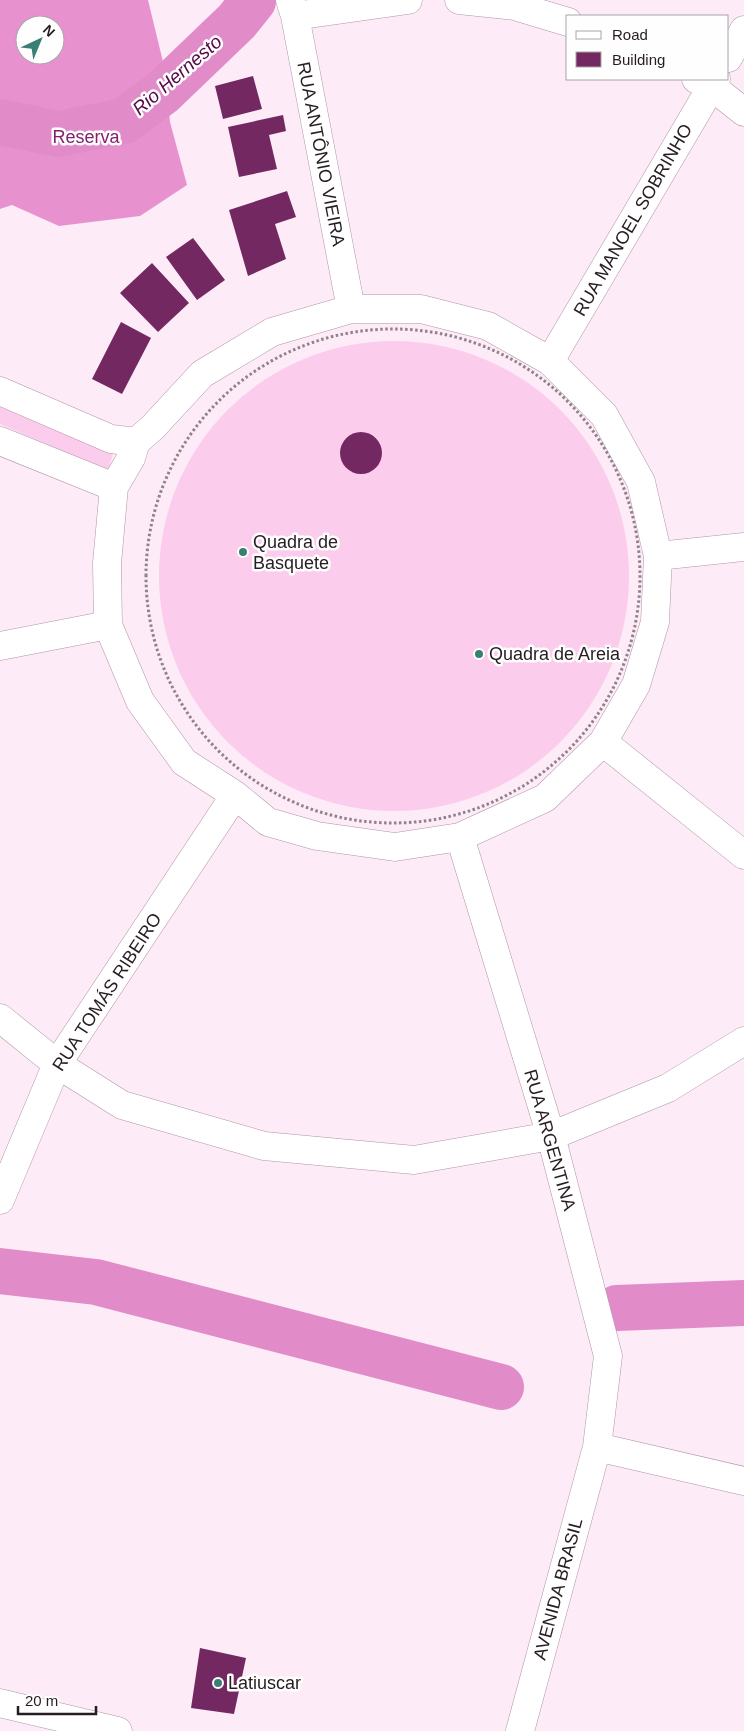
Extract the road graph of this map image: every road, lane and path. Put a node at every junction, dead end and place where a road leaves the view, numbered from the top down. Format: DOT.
graph roads {
  1 [pos="408,0"];
  2 [pos="459,0"];
  3 [pos="293,8"];
  4 [pos="566,21"];
  5 [pos="744,30"];
  6 [pos="729,56"];
  7 [pos="708,81"];
  8 [pos="744,112"];
  9 [pos="350,309"];
  10 [pos="292,348"];
  11 [pos="550,361"];
  12 [pos="0,391"];
  13 [pos="0,442"];
  14 [pos="136,442"];
  15 [pos="114,487"];
  16 [pos="744,547"];
  17 [pos="658,556"];
  18 [pos="108,624"];
  19 [pos="0,646"];
  20 [pos="603,742"];
  21 [pos="235,795"];
  22 [pos="460,837"];
  23 [pos="744,855"];
  24 [pos="0,1018"];
  25 [pos="744,1041"];
  26 [pos="57,1064"];
  27 [pos="551,1136"];
  28 [pos="0,1200"];
  29 [pos="596,1447"];
  30 [pos="744,1481"];
  31 [pos="0,1703"];
  32 [pos="118,1731"];
  33 [pos="520,1731"];
  1 -- 3 [label="street"];
  2 -- 4 [label="street"];
  3 -- 9 [label="street, RUA ANTÔNIO VIEIRA"];
  5 -- 6 [label="street"];
  7 -- 8 [label="street"];
  7 -- 11 [label="street, RUA MANOEL SOBRINHO"];
  9 -- 11 [label="street"];
  9 -- 14 [label="street"];
  10 -- 10 [label="path"];
  11 -- 17 [label="street"];
  12 -- 14 [label="street"];
  13 -- 15 [label="street"];
  14 -- 15 [label="street"];
  15 -- 18 [label="street"];
  16 -- 17 [label="street"];
  17 -- 20 [label="street"];
  18 -- 19 [label="street"];
  18 -- 21 [label="street"];
  20 -- 22 [label="street"];
  20 -- 23 [label="street"];
  21 -- 22 [label="street"];
  21 -- 26 [label="street, RUA TOMÁS RIBEIRO"];
  22 -- 27 [label="street, RUA ARGENTINA"];
  24 -- 26 [label="street"];
  25 -- 27 [label="street"];
  26 -- 27 [label="street"];
  26 -- 28 [label="street, RUA TOMÁS RIBEIRO"];
  27 -- 29 [label="street, RUA ARGENTINA"];
  29 -- 30 [label="street"];
  29 -- 33 [label="street, AVENIDA BRASIL"];
  31 -- 32 [label="street"];
}
